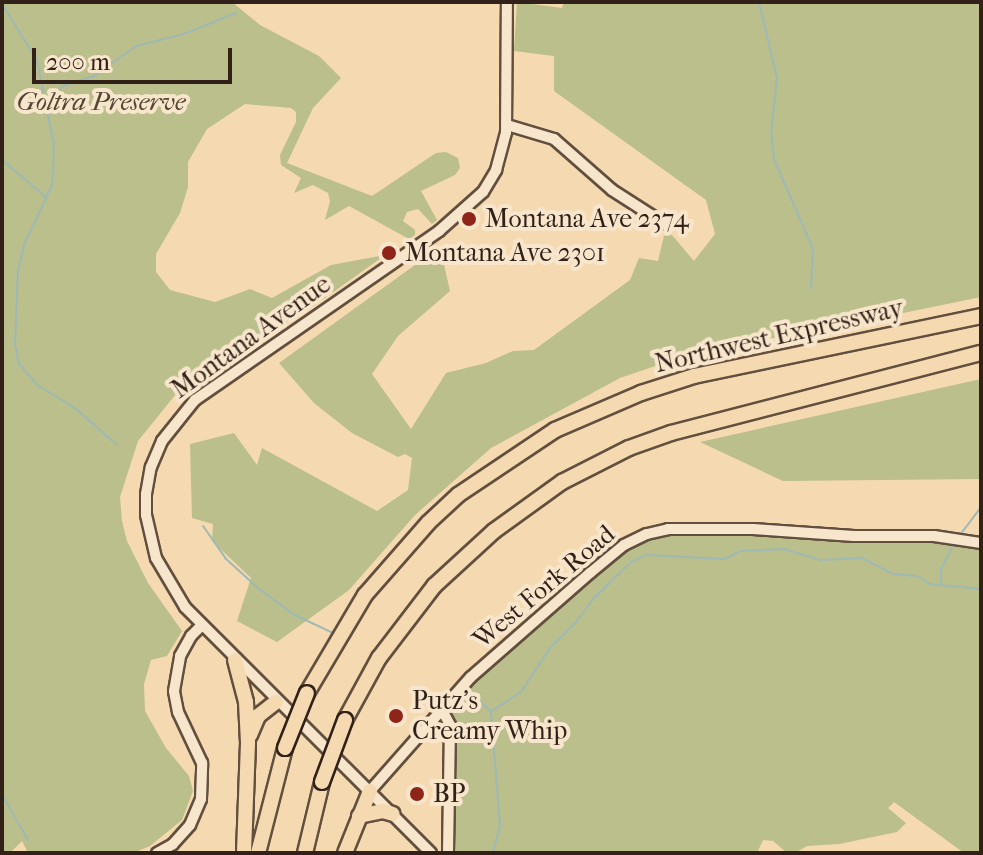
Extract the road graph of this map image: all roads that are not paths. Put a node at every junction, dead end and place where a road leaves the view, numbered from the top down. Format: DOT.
graph roads {
  1 [pos="507,2"];
  2 [pos="507,125"];
  3 [pos="665,224"];
  4 [pos="981,316"];
  5 [pos="981,353"];
  6 [pos="977,542"];
  7 [pos="201,626"];
  8 [pos="235,660"];
  9 [pos="276,702"];
  10 [pos="441,708"];
  11 [pos="248,743"];
  12 [pos="370,791"];
  13 [pos="393,814"];
  14 [pos="359,816"];
  15 [pos="157,853"];
  16 [pos="244,853"];
  17 [pos="258,853"];
  18 [pos="305,853"];
  19 [pos="345,853"];
  20 [pos="431,853"];
  21 [pos="448,853"];
  1 -- 2 [label="street, Montana Avenue"];
  2 -- 3 [label="street"];
  2 -- 7 [label="street, Montana Avenue"];
  4 -- 17 [label="highway, Northwest Expressway, bridge"];
  5 -- 18 [label="highway, bridge"];
  6 -- 10 [label="street, West Fork Road"];
  7 -- 8 [label="street, Montana Avenue"];
  7 -- 15 [label="street"];
  8 -- 9 [label="street, Montana Avenue"];
  8 -- 11 [label="highway"];
  9 -- 11 [label="highway"];
  9 -- 12 [label="street, Montana Avenue"];
  10 -- 12 [label="street, West Fork Road"];
  10 -- 21 [label="street"];
  11 -- 16 [label="highway"];
  12 -- 13 [label="street, Montana Avenue"];
  12 -- 14 [label="highway"];
  13 -- 14 [label="highway"];
  13 -- 20 [label="street, Montana Avenue"];
  14 -- 19 [label="highway"];
}
